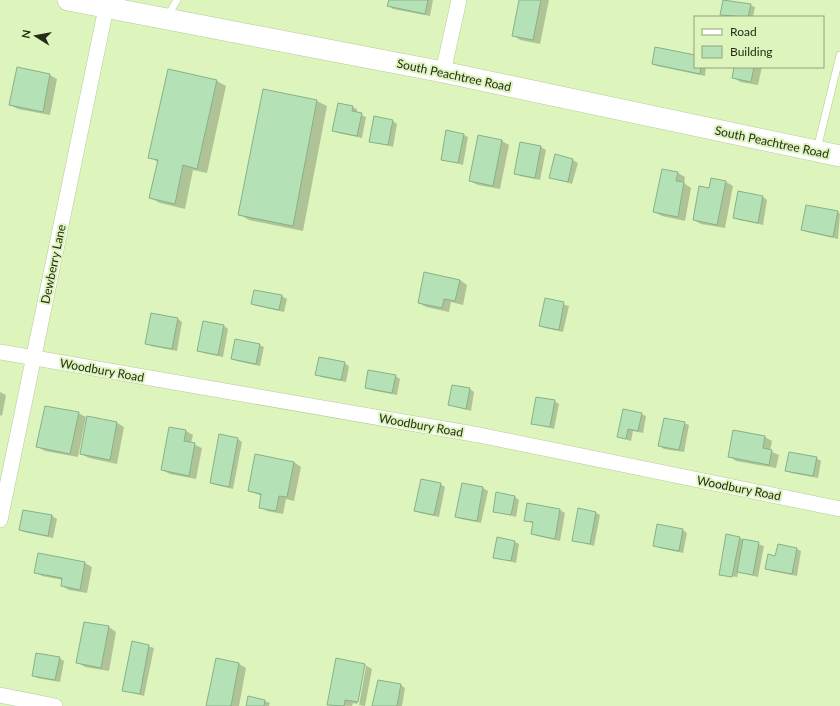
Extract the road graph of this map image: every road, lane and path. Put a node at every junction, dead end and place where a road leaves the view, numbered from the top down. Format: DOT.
graph roads {
  1 [pos="68,0"];
  2 [pos="177,0"];
  3 [pos="459,0"];
  4 [pos="106,8"];
  5 [pos="166,19"];
  6 [pos="840,55"];
  7 [pos="443,72"];
  8 [pos="816,151"];
  9 [pos="840,156"];
  10 [pos="0,352"];
  11 [pos="33,359"];
  12 [pos="840,509"];
  13 [pos="0,520"];
  14 [pos="0,695"];
  15 [pos="55,706"];
  1 -- 4 [label="main road, South Peachtree Road"];
  2 -- 5 [label="lane"];
  3 -- 7 [label="street"];
  4 -- 5 [label="main road, South Peachtree Road"];
  4 -- 11 [label="street, Dewberry Lane"];
  5 -- 7 [label="main road, South Peachtree Road"];
  6 -- 8 [label="lane"];
  7 -- 8 [label="main road, South Peachtree Road"];
  8 -- 9 [label="main road, South Peachtree Road"];
  10 -- 11 [label="street, Woodbury Road"];
  11 -- 12 [label="street, Woodbury Road"];
  11 -- 13 [label="street, Dewberry Lane"];
  14 -- 15 [label="street"];
}
